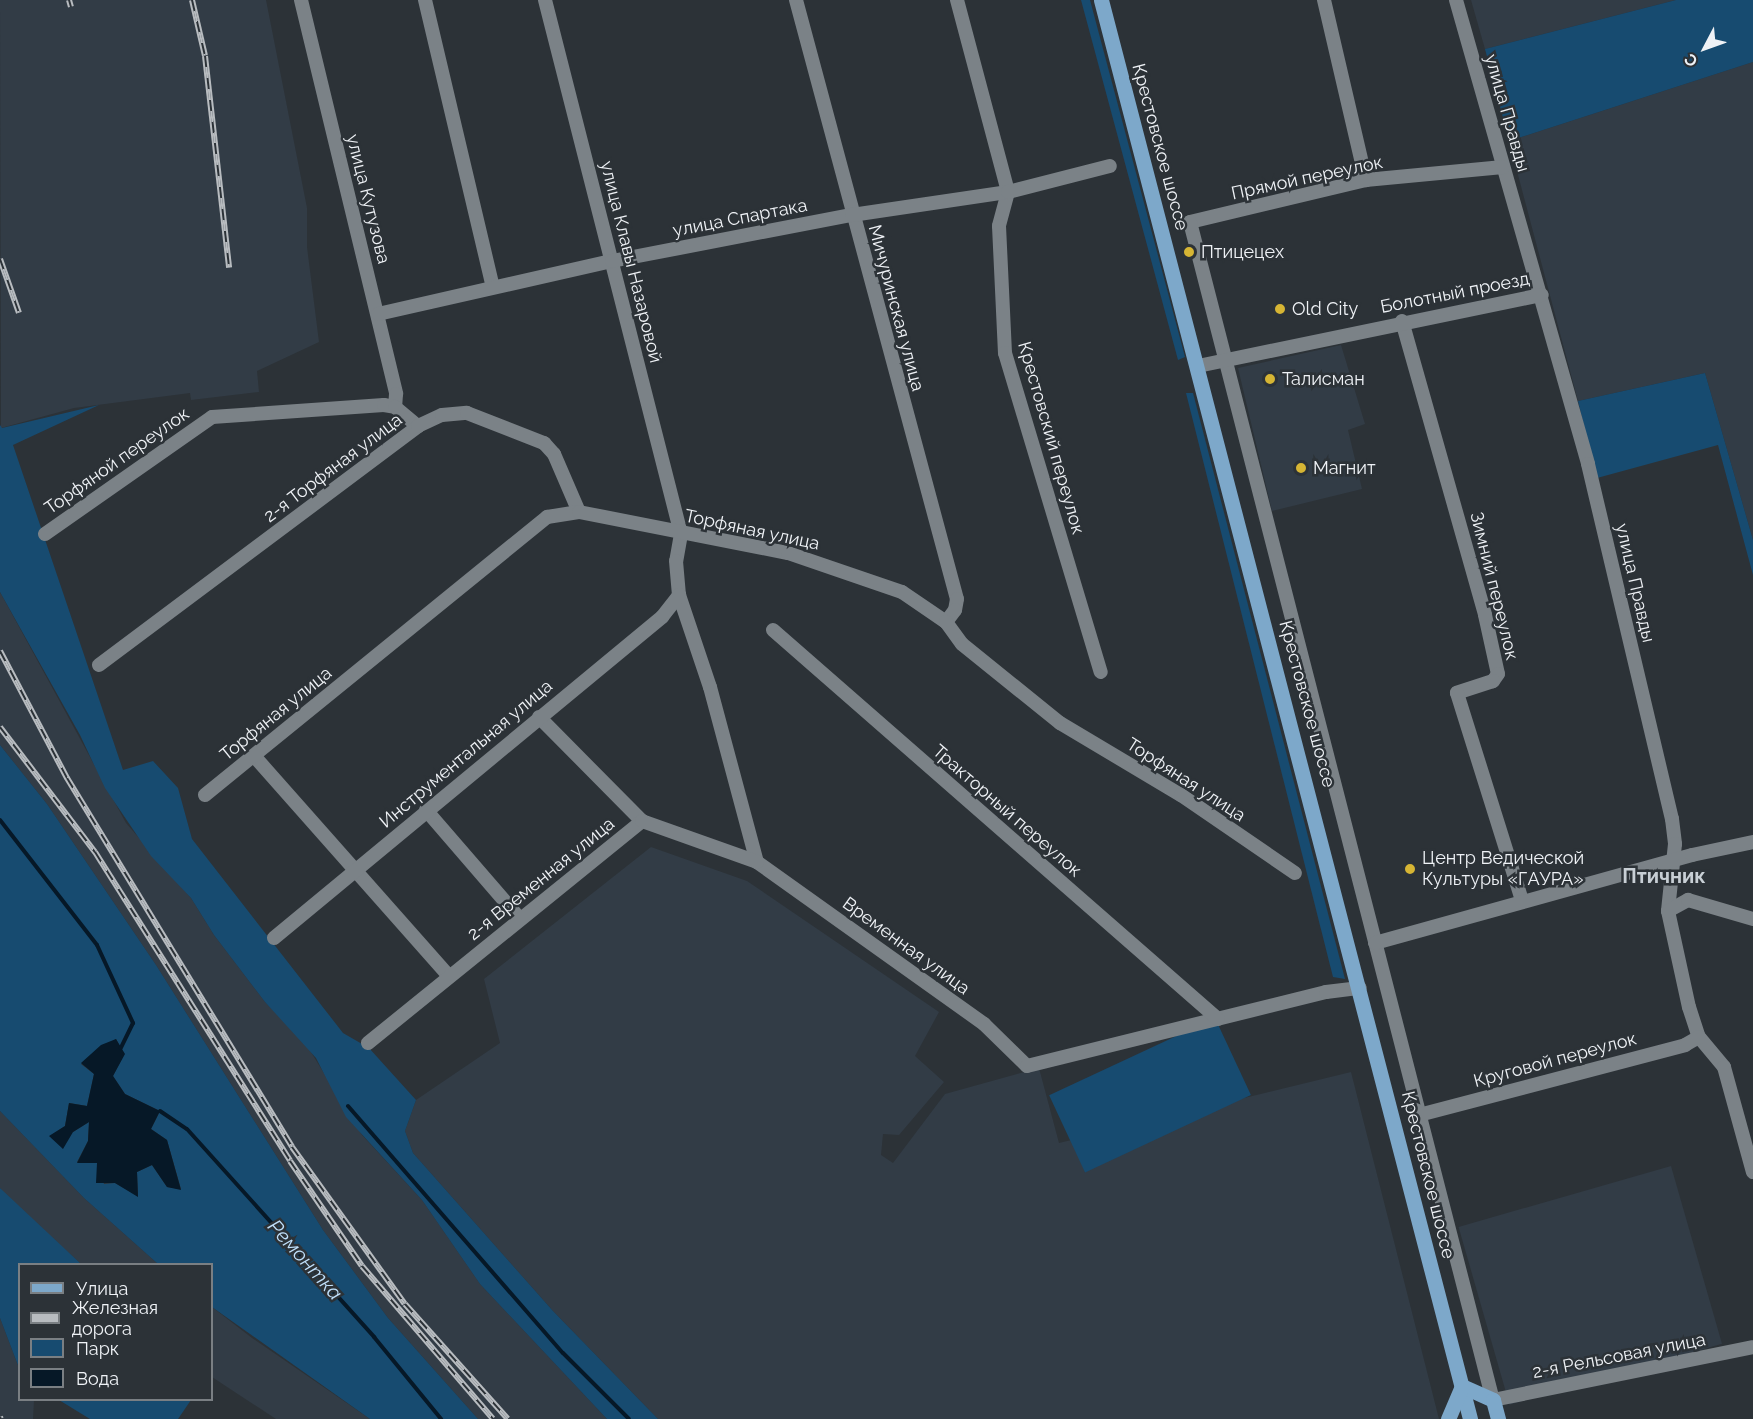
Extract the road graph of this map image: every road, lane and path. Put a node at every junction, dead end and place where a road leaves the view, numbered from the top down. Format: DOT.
graph roads {
  1 [pos="301,0"];
  2 [pos="425,0"];
  3 [pos="545,0"];
  4 [pos="796,0"];
  5 [pos="957,0"];
  6 [pos="1101,0"];
  7 [pos="1324,0"];
  8 [pos="1456,0"];
  9 [pos="1110,166"];
  10 [pos="1503,167"];
  11 [pos="1366,180"];
  12 [pos="1008,192"];
  13 [pos="852,215"];
  14 [pos="612,261"];
  15 [pos="494,287"];
  16 [pos="1542,295"];
  17 [pos="378,314"];
  18 [pos="1402,321"];
  19 [pos="1226,359"];
  20 [pos="1198,366"];
  21 [pos="395,406"];
  22 [pos="418,426"];
  23 [pos="579,512"];
  24 [pos="45,534"];
  25 [pos="681,534"];
  26 [pos="679,595"];
  27 [pos="946,622"];
  28 [pos="773,630"];
  29 [pos="99,665"];
  30 [pos="1101,672"];
  31 [pos="539,717"];
  32 [pos="255,757"];
  33 [pos="205,795"];
  34 [pos="426,810"];
  35 [pos="642,821"];
  36 [pos="1753,842"];
  37 [pos="758,862"];
  38 [pos="1671,864"];
  39 [pos="357,868"];
  40 [pos="1295,873"];
  41 [pos="1522,901"];
  42 [pos="1668,911"];
  43 [pos="520,919"];
  44 [pos="1753,919"];
  45 [pos="274,938"];
  46 [pos="1375,943"];
  47 [pos="449,976"];
  48 [pos="1360,988"];
  49 [pos="1218,1018"];
  50 [pos="1699,1037"];
  51 [pos="368,1043"];
  52 [pos="1419,1115"];
  53 [pos="1753,1172"];
  54 [pos="1753,1347"];
  55 [pos="1461,1386"];
  56 [pos="1493,1400"];
  57 [pos="1448,1419"];
  58 [pos="1470,1419"];
  59 [pos="1498,1419"];
  1 -- 17 [label="street, улица Кутузова"];
  2 -- 15 [label="street"];
  3 -- 14 [label="street, улица Клавы Назаровой"];
  4 -- 13 [label="street, Мичуринская улица"];
  5 -- 12 [label="street, Крестовский переулок"];
  6 -- 20 [label="main road, Крестовское шоссе"];
  7 -- 11 [label="street"];
  8 -- 10 [label="street, улица Правды"];
  9 -- 12 [label="street, улица Спартака"];
  10 -- 11 [label="street, Прямой переулок"];
  10 -- 16 [label="street, улица Правды"];
  11 -- 19 [label="street, Прямой переулок"];
  12 -- 13 [label="street, улица Спартака"];
  12 -- 30 [label="street, Крестовский переулок"];
  13 -- 14 [label="street, улица Спартака"];
  13 -- 27 [label="street, Мичуринская улица"];
  14 -- 15 [label="street, улица Спартака"];
  14 -- 25 [label="street, улица Клавы Назаровой"];
  15 -- 17 [label="street, улица Спартака"];
  16 -- 18 [label="street, Болотный проезд"];
  16 -- 38 [label="street, улица Правды"];
  17 -- 21 [label="street, улица Кутузова"];
  18 -- 19 [label="street, Болотный проезд"];
  18 -- 41 [label="street, Зимний переулок"];
  19 -- 20 [label="street, Болотный проезд"];
  19 -- 46 [label="street"];
  20 -- 48 [label="main road, Крестовское шоссе"];
  21 -- 22 [label="street"];
  21 -- 24 [label="street, Торфяной переулок"];
  22 -- 23 [label="street, 2-я Торфяная улица"];
  22 -- 29 [label="street, 2-я Торфяная улица"];
  23 -- 25 [label="street, Торфяная улица"];
  23 -- 32 [label="street, Торфяная улица"];
  25 -- 26 [label="street"];
  25 -- 27 [label="street, Торфяная улица"];
  26 -- 31 [label="street, Инструментальная улица"];
  26 -- 37 [label="street"];
  27 -- 40 [label="street, Торфяная улица"];
  28 -- 49 [label="street, Тракторный переулок"];
  31 -- 34 [label="street, Инструментальная улица"];
  31 -- 35 [label="street"];
  32 -- 33 [label="street, Торфяная улица"];
  32 -- 39 [label="street"];
  34 -- 39 [label="street, Инструментальная улица"];
  34 -- 43 [label="street"];
  35 -- 37 [label="street, 2-я Временная улица"];
  35 -- 43 [label="street, 2-я Временная улица"];
  36 -- 38 [label="street"];
  37 -- 49 [label="street, Временная улица"];
  38 -- 41 [label="street"];
  38 -- 42 [label="street, улица Правды"];
  39 -- 45 [label="street, Инструментальная улица"];
  39 -- 47 [label="street"];
  41 -- 46 [label="street"];
  42 -- 44 [label="street"];
  42 -- 50 [label="street, улица Правды"];
  43 -- 47 [label="street, 2-я Временная улица"];
  46 -- 52 [label="street"];
  47 -- 51 [label="street, 2-я Временная улица"];
  48 -- 49 [label="street, Временная улица"];
  48 -- 55 [label="main road, Крестовское шоссе"];
  50 -- 52 [label="street, Круговой переулок"];
  50 -- 53 [label="street, улица Правды"];
  52 -- 56 [label="street"];
  54 -- 56 [label="street, 2-я Рельсовая улица"];
  55 -- 56 [label="main road"];
  55 -- 57 [label="main road"];
  55 -- 58 [label="main road, Крестовское шоссе"];
  56 -- 59 [label="main road"];
}
